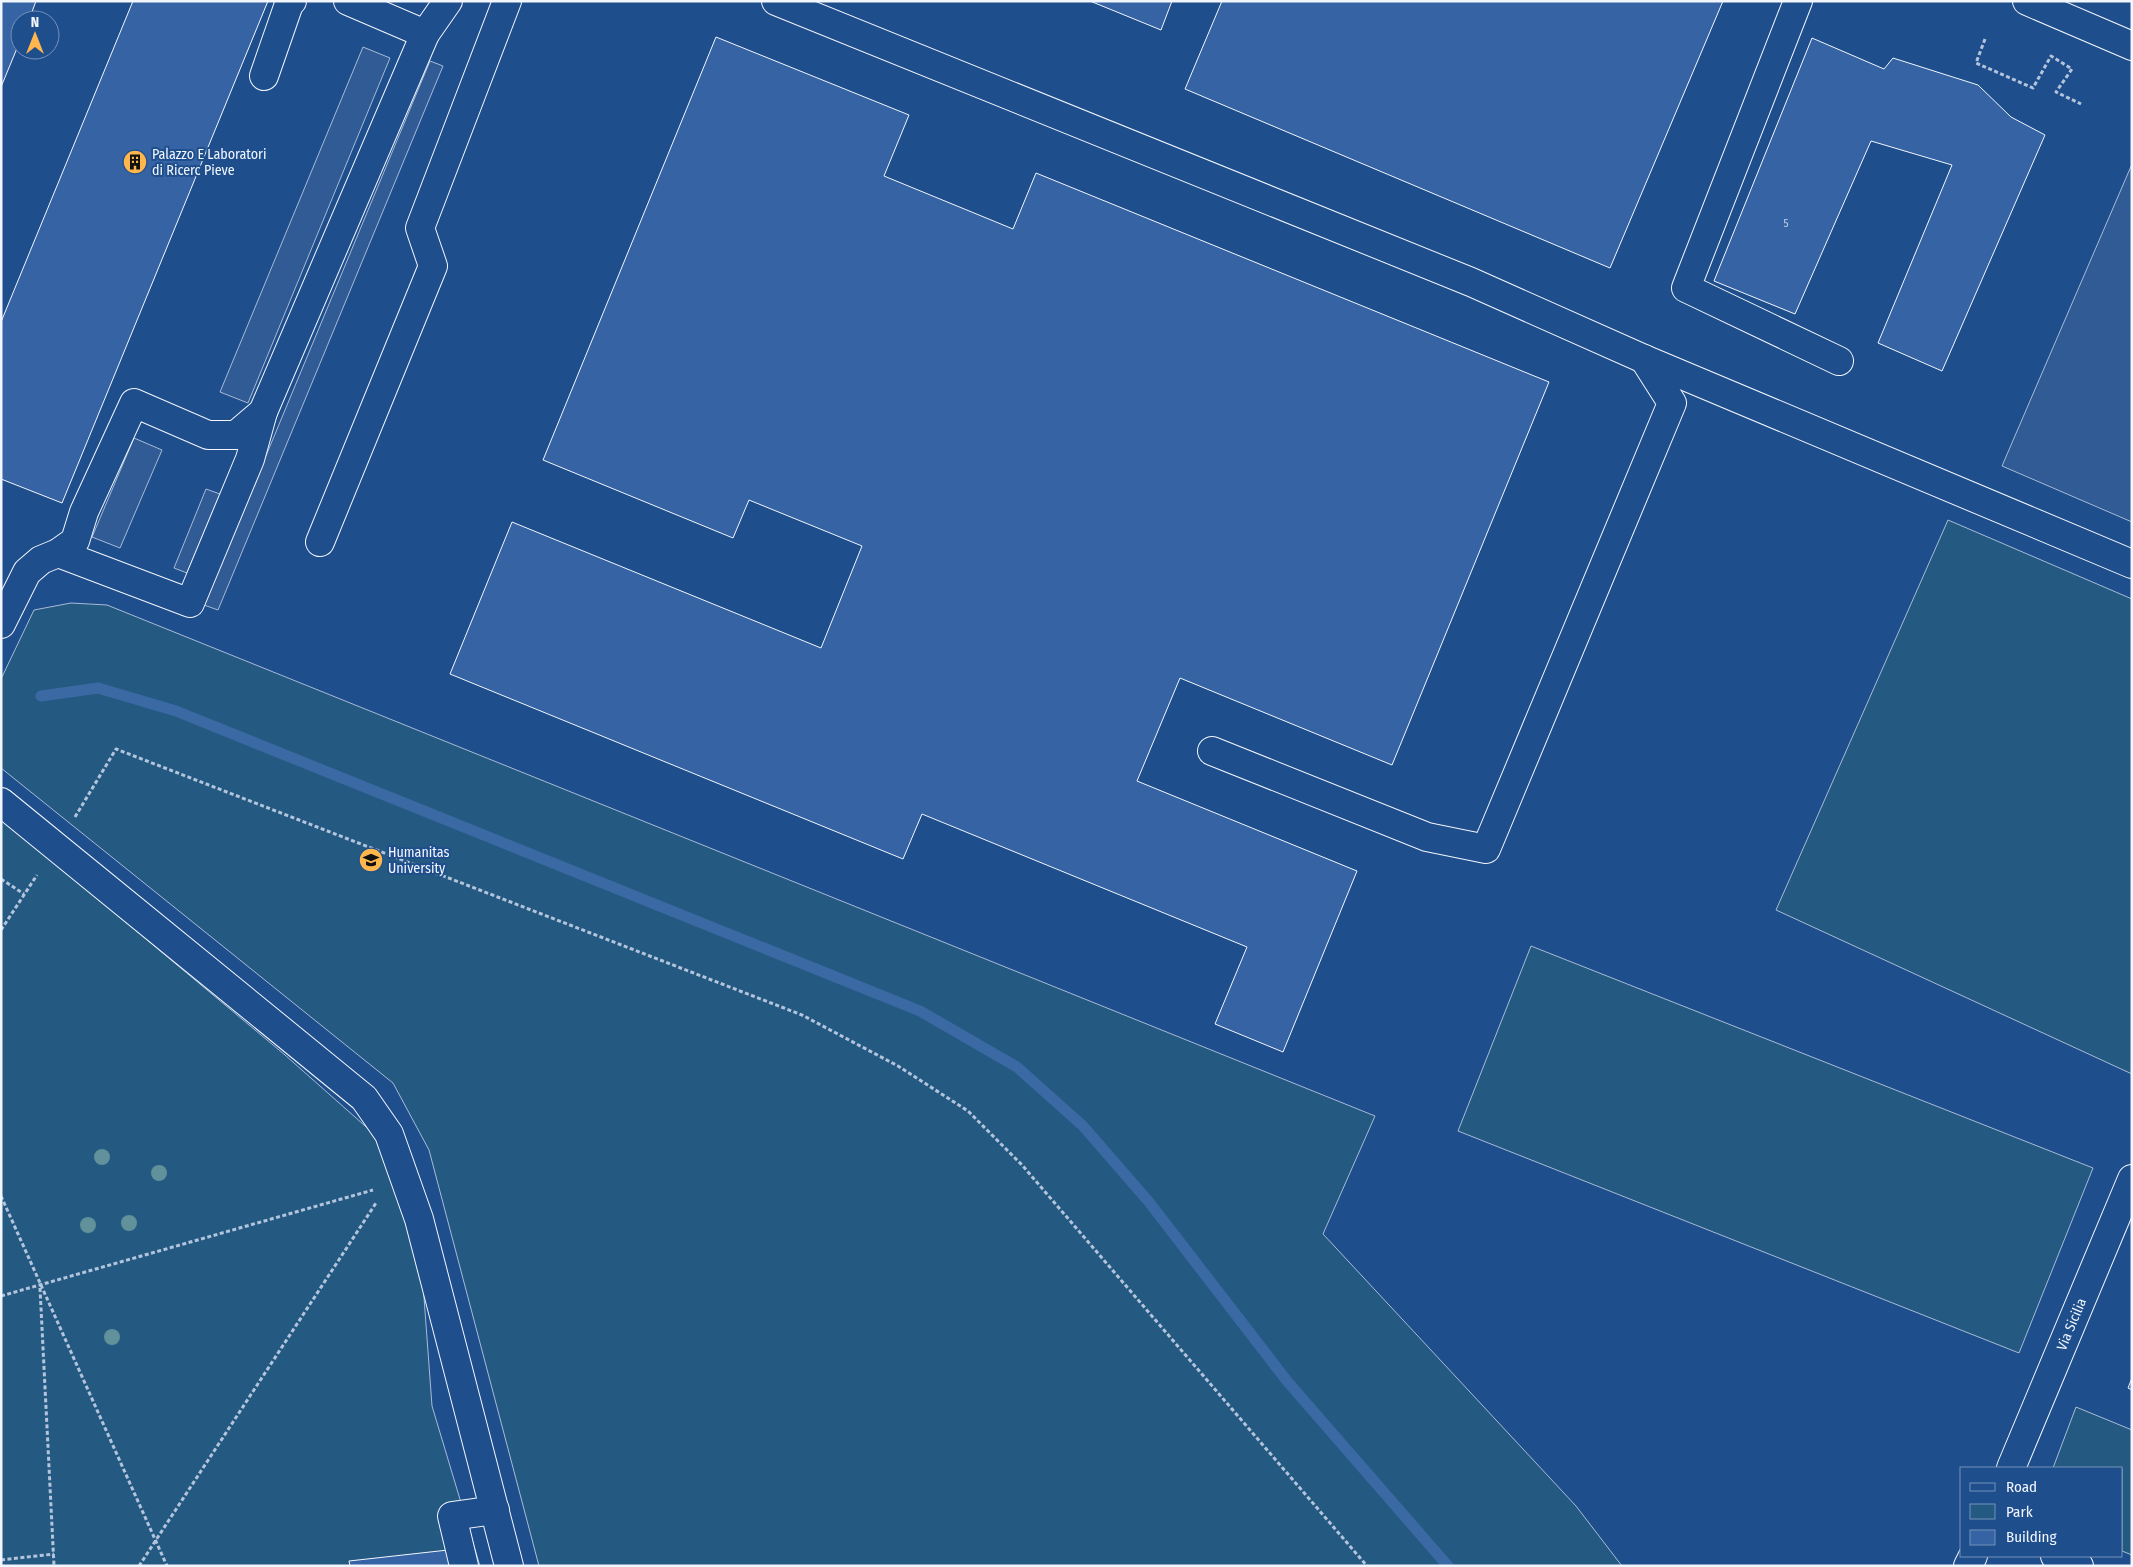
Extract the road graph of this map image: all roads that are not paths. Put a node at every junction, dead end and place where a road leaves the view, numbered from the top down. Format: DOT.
graph roads {
  1 [pos="292,1"];
  2 [pos="348,1"];
  3 [pos="448,1"];
  4 [pos="507,1"];
  5 [pos="776,1"];
  6 [pos="1798,1"];
  7 [pos="2027,1"];
  8 [pos="425,34"];
  9 [pos="2132,46"];
  10 [pos="264,76"];
  11 [pos="1644,359"];
  12 [pos="1839,361"];
  13 [pos="263,412"];
  14 [pos="320,542"];
  15 [pos="58,553"];
  16 [pos="2132,564"];
  17 [pos="1,624"];
  18 [pos="1212,751"];
  19 [pos="1,802"];
  20 [pos="2132,1179"];
  21 [pos="2011,1467"];
  22 [pos="495,1510"];
  23 [pos="2057,1557"];
  24 [pos="464,1566"];
  25 [pos="509,1566"];
  26 [pos="2079,1566"];
  1 -- 10 [label="street"];
  2 -- 8 [label="street"];
  3 -- 8 [label="street"];
  4 -- 14 [label="street"];
  5 -- 11 [label="street"];
  6 -- 12 [label="street"];
  7 -- 9 [label="street"];
  8 -- 13 [label="street"];
  11 -- 16 [label="street"];
  11 -- 18 [label="street"];
  13 -- 15 [label="street"];
  13 -- 15 [label="street"];
  15 -- 17 [label="street"];
  19 -- 22 [label="street"];
  20 -- 21 [label="street, Via Sicilia"];
  22 -- 24 [label="street"];
  22 -- 25 [label="street"];
  23 -- 26 [label="street"];
}
